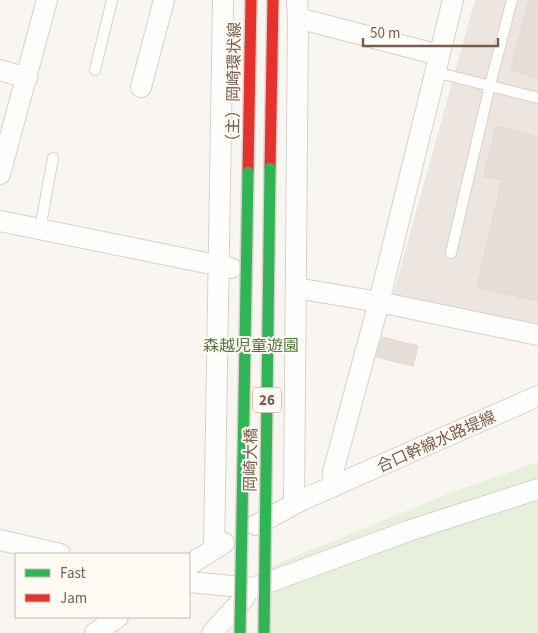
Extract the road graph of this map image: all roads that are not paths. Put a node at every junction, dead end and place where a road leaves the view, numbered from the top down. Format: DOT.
graph roads {
  1 [pos="47,0"];
  2 [pos="112,0"];
  3 [pos="164,0"];
  4 [pos="223,0"];
  5 [pos="251,0"];
  6 [pos="274,0"];
  7 [pos="453,0"];
  8 [pos="512,0"];
  9 [pos="298,9"];
  10 [pos="437,63"];
  11 [pos="0,70"];
  12 [pos="95,70"];
  13 [pos="27,78"];
  14 [pos="490,85"];
  15 [pos="142,87"];
  16 [pos="538,98"];
  17 [pos="53,158"];
  18 [pos="248,172"];
  19 [pos="0,174"];
  20 [pos="0,221"];
  21 [pos="40,229"];
  22 [pos="451,253"];
  23 [pos="218,266"];
  24 [pos="296,283"];
  25 [pos="379,302"];
  26 [pos="538,335"];
  27 [pos="538,396"];
  28 [pos="334,486"];
  29 [pos="538,489"];
  30 [pos="294,504"];
  31 [pos="0,540"];
  32 [pos="214,549"];
  33 [pos="56,553"];
  34 [pos="190,564"];
  35 [pos="190,582"];
  36 [pos="253,588"];
  37 [pos="116,618"];
  38 [pos="94,633"];
  39 [pos="212,633"];
  40 [pos="240,633"];
  41 [pos="264,633"];
  1 -- 13 [label="street"];
  2 -- 12 [label="lane"];
  3 -- 15 [label="street"];
  4 -- 23 [label="street"];
  5 -- 18 [label="main road, （主）岡崎環状線 / 26"];
  6 -- 41 [label="main road, 岡崎大橋 / 26, bridge"];
  7 -- 10 [label="street"];
  8 -- 14 [label="lane"];
  9 -- 10 [label="street"];
  9 -- 24 [label="street"];
  10 -- 14 [label="lane"];
  10 -- 25 [label="street"];
  11 -- 13 [label="street"];
  13 -- 19 [label="street"];
  14 -- 16 [label="lane"];
  14 -- 22 [label="lane"];
  17 -- 21 [label="lane"];
  18 -- 40 [label="main road, 岡崎大橋 / 26, bridge"];
  20 -- 21 [label="street"];
  21 -- 23 [label="street"];
  23 -- 24 [label="street"];
  23 -- 32 [label="street"];
  24 -- 25 [label="street"];
  24 -- 30 [label="street"];
  25 -- 26 [label="street"];
  25 -- 28 [label="street"];
  27 -- 28 [label="street, 合口幹線水路堤線"];
  28 -- 30 [label="street, 合口幹線水路堤線"];
  29 -- 36 [label="street"];
  30 -- 32 [label="street, 合口幹線水路堤線"];
  31 -- 33 [label="street"];
  32 -- 34 [label="street, 合口幹線水路堤線"];
  35 -- 36 [label="street"];
  36 -- 39 [label="street"];
  37 -- 38 [label="street"];
}
